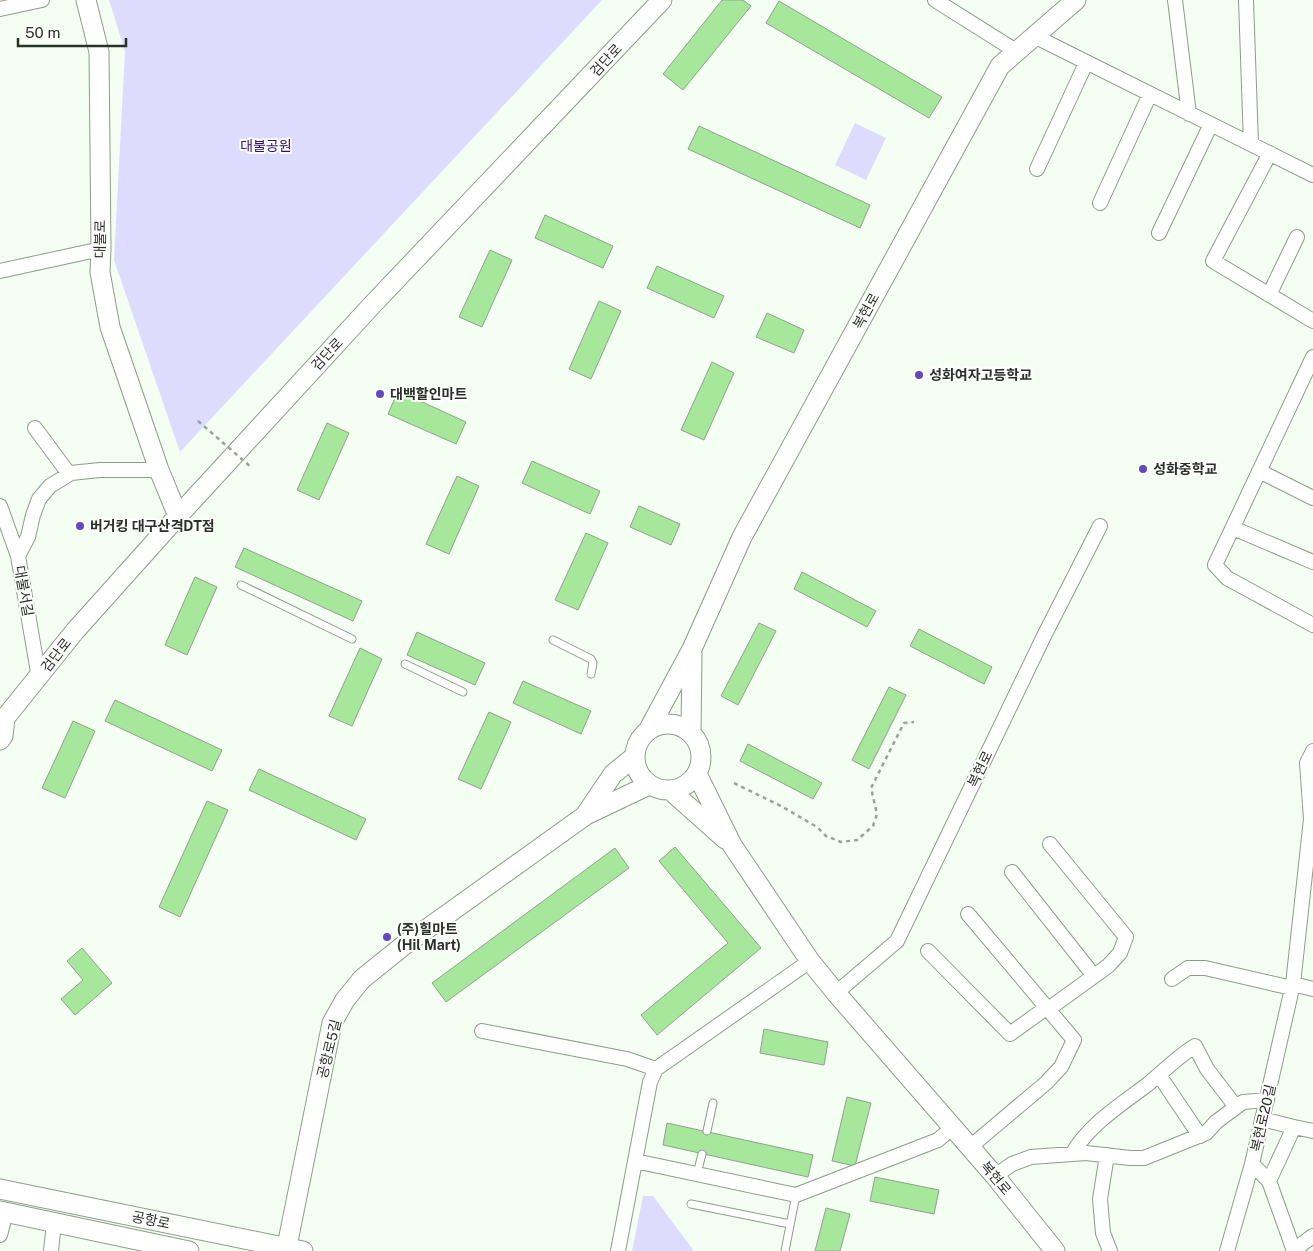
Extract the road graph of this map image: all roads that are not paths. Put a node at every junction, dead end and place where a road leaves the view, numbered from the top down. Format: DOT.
graph roads {
  1 [pos="42,0"];
  2 [pos="86,0"];
  3 [pos="662,0"];
  4 [pos="935,0"];
  5 [pos="1076,0"];
  6 [pos="1175,0"];
  7 [pos="1246,0"];
  8 [pos="0,9"];
  9 [pos="1034,36"];
  10 [pos="1016,51"];
  11 [pos="1086,63"];
  12 [pos="1150,94"];
  13 [pos="1189,114"];
  14 [pos="1211,124"];
  15 [pos="1251,144"];
  16 [pos="1270,153"];
  17 [pos="1037,169"];
  18 [pos="1313,175"];
  19 [pos="1100,202"];
  20 [pos="1159,233"];
  21 [pos="1297,237"];
  22 [pos="101,249"];
  23 [pos="0,271"];
  24 [pos="1269,295"];
  25 [pos="1313,321"];
  26 [pos="1313,357"];
  27 [pos="35,428"];
  28 [pos="159,470"];
  29 [pos="1259,471"];
  30 [pos="69,474"];
  31 [pos="1313,498"];
  32 [pos="0,506"];
  33 [pos="178,516"];
  34 [pos="1100,526"];
  35 [pos="1233,528"];
  36 [pos="18,556"];
  37 [pos="1313,562"];
  38 [pos="241,585"];
  39 [pos="1313,625"];
  40 [pos="352,638"];
  41 [pos="554,640"];
  42 [pos="692,649"];
  43 [pos="405,664"];
  44 [pos="591,674"];
  45 [pos="39,678"];
  46 [pos="463,692"];
  47 [pos="3,719"];
  48 [pos="649,729"];
  49 [pos="691,733"];
  50 [pos="0,740"];
  51 [pos="1313,751"];
  52 [pos="634,758"];
  53 [pos="696,774"];
  54 [pos="649,785"];
  55 [pos="670,790"];
  56 [pos="586,815"];
  57 [pos="1050,844"];
  58 [pos="732,845"];
  59 [pos="1012,872"];
  60 [pos="968,914"];
  61 [pos="928,951"];
  62 [pos="810,961"];
  63 [pos="1094,976"];
  64 [pos="1172,979"];
  65 [pos="1293,986"];
  66 [pos="1313,989"];
  67 [pos="836,993"];
  68 [pos="1047,1009"];
  69 [pos="482,1031"];
  70 [pos="656,1069"];
  71 [pos="1159,1075"];
  72 [pos="1267,1100"];
  73 [pos="714,1103"];
  74 [pos="1236,1107"];
  75 [pos="1262,1119"];
  76 [pos="953,1127"];
  77 [pos="1294,1127"];
  78 [pos="707,1131"];
  79 [pos="1313,1131"];
  80 [pos="1200,1136"];
  81 [pos="970,1147"];
  82 [pos="702,1154"];
  83 [pos="1072,1154"];
  84 [pos="1107,1155"];
  85 [pos="635,1161"];
  86 [pos="1252,1164"];
  87 [pos="696,1174"];
  88 [pos="995,1176"];
  89 [pos="1269,1181"];
  90 [pos="0,1189"];
  91 [pos="796,1195"];
  92 [pos="691,1204"];
  93 [pos="3,1212"];
  94 [pos="54,1222"];
  95 [pos="790,1224"];
  96 [pos="0,1235"];
  97 [pos="1313,1236"];
  98 [pos="292,1250"];
  99 [pos="51,1251"];
  100 [pos="189,1251"];
  101 [pos="618,1251"];
  102 [pos="785,1251"];
  103 [pos="1055,1251"];
  104 [pos="1110,1251"];
  105 [pos="1226,1251"];
  106 [pos="1294,1251"];
  1 -- 8 [label="street"];
  2 -- 22 [label="main road, 대불로"];
  3 -- 33 [label="main road, 검단로"];
  4 -- 10 [label="street"];
  5 -- 9 [label="main road, 복현로"];
  6 -- 13 [label="street"];
  7 -- 15 [label="street"];
  9 -- 10 [label="main road, 복현로"];
  9 -- 11 [label="street"];
  10 -- 42 [label="main road, 복현로"];
  11 -- 12 [label="street"];
  11 -- 17 [label="street"];
  12 -- 13 [label="street"];
  12 -- 19 [label="street"];
  13 -- 14 [label="street"];
  14 -- 15 [label="street"];
  14 -- 20 [label="street"];
  15 -- 16 [label="street"];
  16 -- 18 [label="street"];
  16 -- 24 [label="street"];
  21 -- 24 [label="street"];
  22 -- 23 [label="street"];
  22 -- 28 [label="main road, 대불로"];
  24 -- 25 [label="street"];
  26 -- 29 [label="street"];
  27 -- 30 [label="street"];
  28 -- 30 [label="street"];
  28 -- 33 [label="main road, 대불로"];
  29 -- 31 [label="street"];
  29 -- 35 [label="street"];
  30 -- 36 [label="street"];
  32 -- 36 [label="street, 대불서길"];
  33 -- 45 [label="main road, 검단로"];
  34 -- 67 [label="street, 복현로"];
  35 -- 37 [label="street"];
  35 -- 39 [label="street"];
  36 -- 45 [label="street, 대불서길"];
  38 -- 40 [label="lane"];
  41 -- 44 [label="lane"];
  42 -- 48 [label="main road, 복현로"];
  42 -- 49 [label="main road"];
  43 -- 46 [label="lane"];
  45 -- 47 [label="main road, 검단로"];
  47 -- 50 [label="main road, 검단로"];
  48 -- 49 [label="main road"];
  48 -- 52 [label="main road"];
  49 -- 53 [label="main road"];
  51 -- 65 [label="street, 복현로20길"];
  52 -- 54 [label="main road"];
  52 -- 56 [label="main road"];
  53 -- 55 [label="main road"];
  53 -- 58 [label="main road"];
  54 -- 55 [label="main road"];
  54 -- 56 [label="main road"];
  55 -- 58 [label="main road"];
  56 -- 98 [label="main road, 공항로5길"];
  57 -- 63 [label="street"];
  58 -- 62 [label="main road, 복현로"];
  59 -- 63 [label="street"];
  60 -- 68 [label="street"];
  61 -- 68 [label="street"];
  62 -- 67 [label="main road, 복현로"];
  62 -- 70 [label="street"];
  63 -- 68 [label="street"];
  64 -- 65 [label="street"];
  65 -- 66 [label="street"];
  65 -- 72 [label="street, 복현로20길"];
  67 -- 76 [label="main road, 복현로"];
  68 -- 81 [label="street"];
  69 -- 70 [label="street"];
  70 -- 85 [label="street"];
  71 -- 74 [label="street"];
  71 -- 80 [label="street"];
  71 -- 83 [label="street"];
  72 -- 74 [label="street"];
  72 -- 75 [label="street, 복현로20길"];
  73 -- 78 [label="lane"];
  74 -- 80 [label="street"];
  75 -- 77 [label="street"];
  75 -- 86 [label="street, 복현로20길"];
  76 -- 81 [label="main road, 복현로"];
  76 -- 91 [label="street"];
  77 -- 79 [label="street"];
  77 -- 89 [label="street"];
  80 -- 84 [label="street"];
  81 -- 88 [label="main road, 복현로"];
  82 -- 87 [label="lane"];
  83 -- 84 [label="street"];
  83 -- 88 [label="street"];
  84 -- 104 [label="street"];
  85 -- 87 [label="street"];
  85 -- 101 [label="street"];
  86 -- 89 [label="street"];
  86 -- 105 [label="street, 복현로20길"];
  87 -- 91 [label="street"];
  88 -- 103 [label="main road, 복현로"];
  89 -- 106 [label="street"];
  90 -- 98 [label="main road, 공항로"];
  91 -- 95 [label="lane"];
  92 -- 95 [label="lane"];
  93 -- 94 [label="main road, 공항로"];
  93 -- 96 [label="street, 공항로"];
  94 -- 99 [label="street"];
  94 -- 100 [label="main road, 공항로"];
  95 -- 102 [label="lane"];
  97 -- 106 [label="street"];
}
